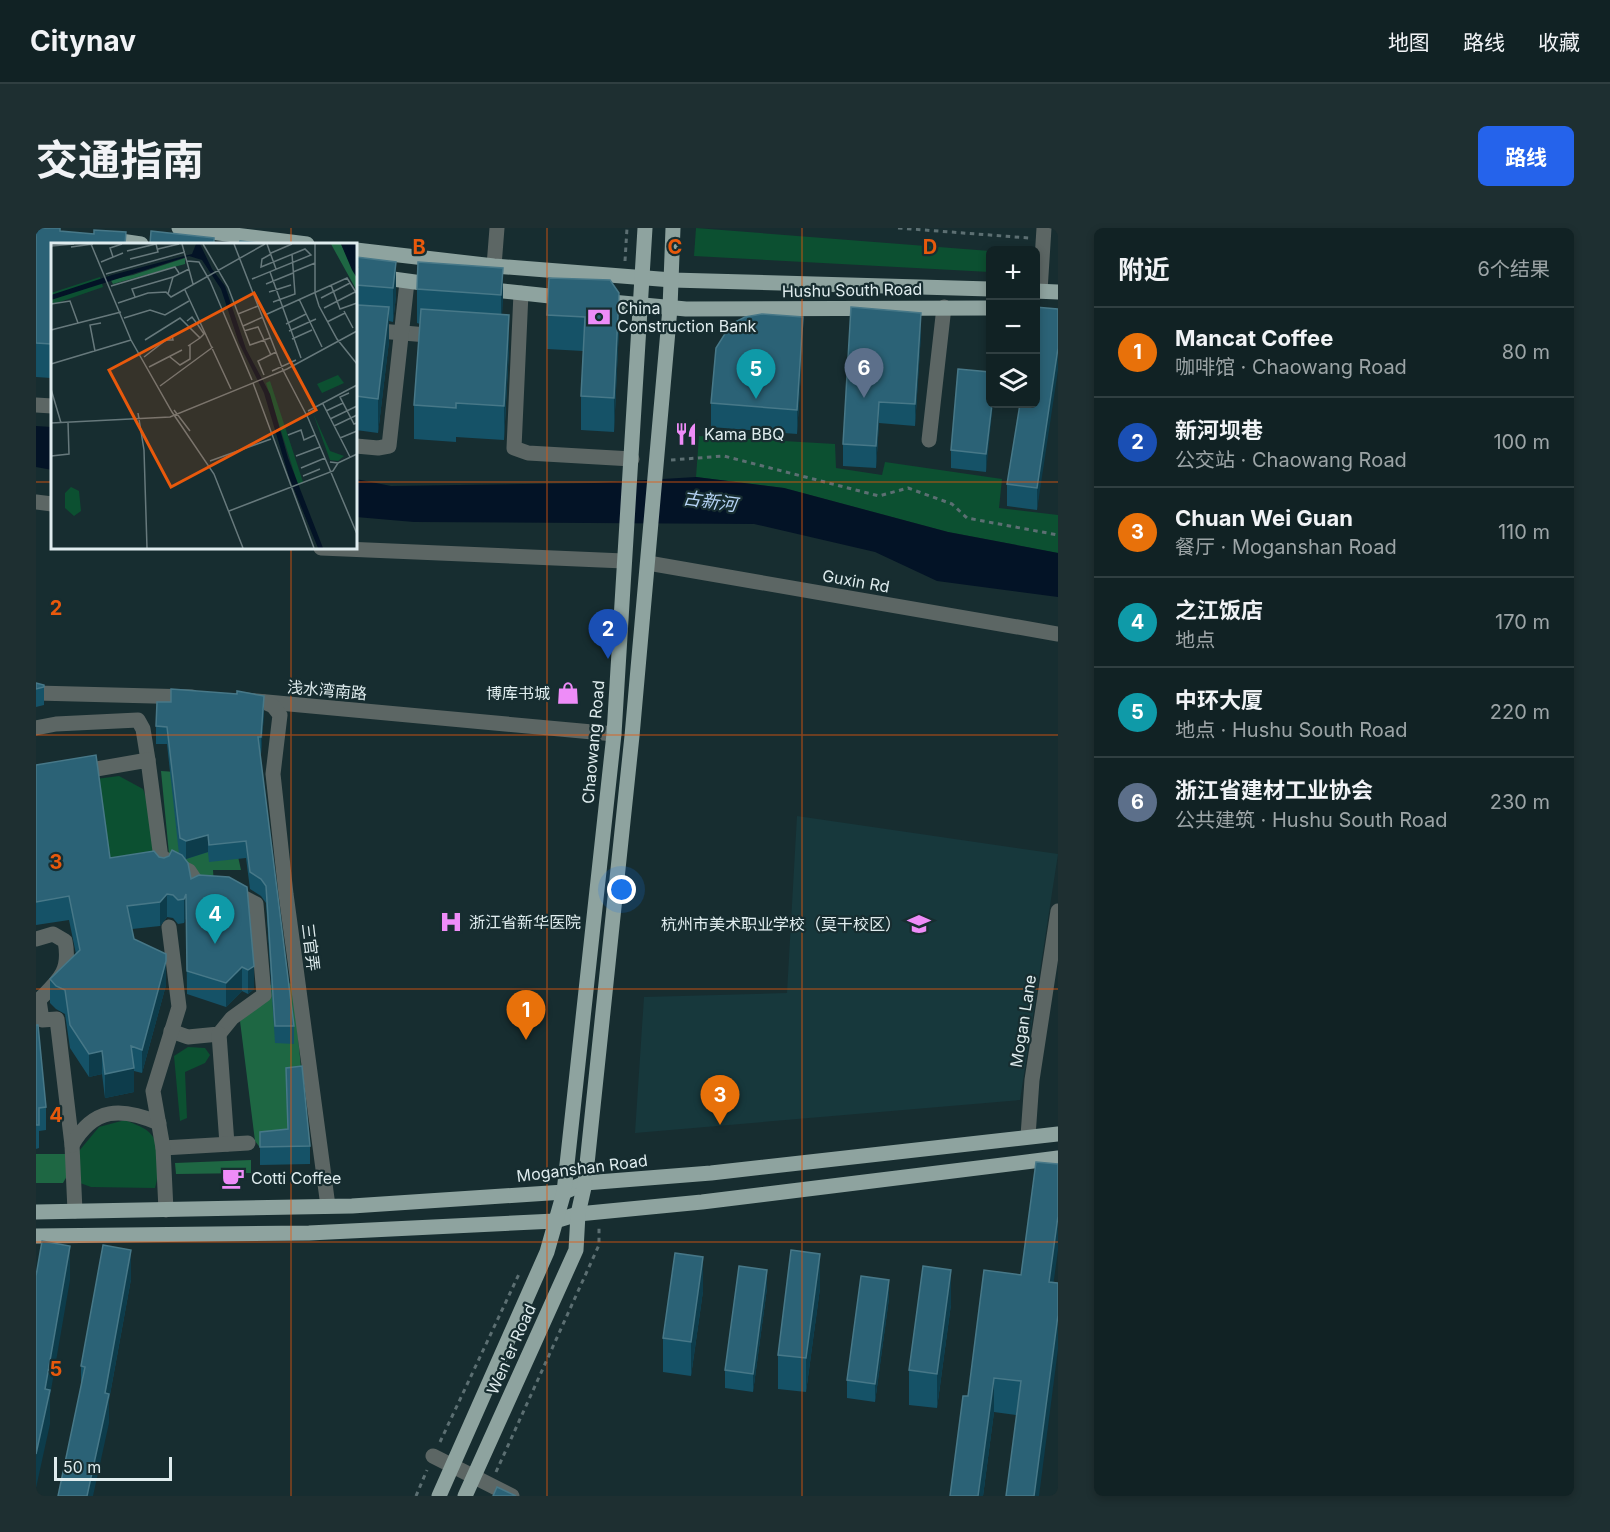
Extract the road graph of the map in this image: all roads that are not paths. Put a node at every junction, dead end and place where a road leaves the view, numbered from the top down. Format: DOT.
graph roads {
  1 [pos="179,228"];
  2 [pos="497,228"];
  3 [pos="645,228"];
  4 [pos="673,228"];
  5 [pos="229,232"];
  6 [pos="1044,234"];
  7 [pos="95,237"];
  8 [pos="134,243"];
  9 [pos="300,243"];
  10 [pos="357,250"];
  11 [pos="494,266"];
  12 [pos="1040,267"];
  13 [pos="357,274"];
  14 [pos="642,276"];
  15 [pos="672,280"];
  16 [pos="407,282"];
  17 [pos="986,289"];
  18 [pos="1040,291"];
  19 [pos="1058,292"];
  20 [pos="521,293"];
  21 [pos="640,305"];
  22 [pos="944,307"];
  23 [pos="670,308"];
  24 [pos="986,308"];
  25 [pos="357,329"];
  26 [pos="403,334"];
  27 [pos="450,336"];
  28 [pos="36,405"];
  29 [pos="51,406"];
  30 [pos="929,440"];
  31 [pos="357,446"];
  32 [pos="632,459"];
  33 [pos="36,502"];
  34 [pos="51,504"];
  35 [pos="344,549"];
  36 [pos="624,561"];
  37 [pos="648,563"];
  38 [pos="1058,634"];
  39 [pos="36,693"];
  40 [pos="208,697"];
  41 [pos="230,698"];
  42 [pos="262,702"];
  43 [pos="36,728"];
  44 [pos="614,734"];
  45 [pos="148,760"];
  46 [pos="58,775"];
  47 [pos="1058,911"];
  48 [pos="169,927"];
  49 [pos="36,939"];
  50 [pos="38,997"];
  51 [pos="39,1020"];
  52 [pos="171,1031"];
  53 [pos="219,1034"];
  54 [pos="159,1123"];
  55 [pos="1058,1134"];
  56 [pos="1028,1136"];
  57 [pos="248,1143"];
  58 [pos="227,1144"];
  59 [pos="72,1145"];
  60 [pos="163,1148"];
  61 [pos="1058,1158"];
  62 [pos="585,1184"];
  63 [pos="564,1192"];
  64 [pos="328,1206"];
  65 [pos="166,1210"];
  66 [pos="36,1212"];
  67 [pos="75,1212"];
  68 [pos="578,1214"];
  69 [pos="555,1221"];
  70 [pos="36,1236"];
  71 [pos="433,1456"];
  72 [pos="453,1465"];
  73 [pos="474,1476"];
  74 [pos="439,1496"];
  75 [pos="465,1496"];
  76 [pos="513,1496"];
  1 -- 5 [label="main road"];
  2 -- 11 [label="street"];
  3 -- 14 [label="main road, Chaowang Road"];
  4 -- 15 [label="main road"];
  5 -- 9 [label="main road"];
  6 -- 12 [label="street"];
  7 -- 8 [label="main road"];
  10 -- 11 [label="main road, Hushu South Road"];
  11 -- 14 [label="main road, Hushu South Road"];
  13 -- 16 [label="main road, Hushu South Road"];
  14 -- 15 [label="main road, Hushu South Road"];
  14 -- 21 [label="main road, Chaowang Road"];
  15 -- 17 [label="main road, Hushu South Road"];
  15 -- 23 [label="main road"];
  16 -- 20 [label="main road, Hushu South Road"];
  16 -- 26 [label="street"];
  18 -- 19 [label="main road"];
  20 -- 21 [label="main road, Hushu South Road"];
  20 -- 32 [label="street"];
  21 -- 23 [label="main road, Hushu South Road"];
  21 -- 32 [label="main road, Chaowang Road"];
  22 -- 23 [label="main road, Hushu South Road"];
  22 -- 24 [label="main road, Hushu South Road"];
  22 -- 30 [label="street"];
  23 -- 37 [label="main road"];
  25 -- 26 [label="street"];
  26 -- 27 [label="street"];
  26 -- 31 [label="street"];
  28 -- 29 [label="street"];
  32 -- 36 [label="main road, Chaowang Road"];
  33 -- 34 [label="street"];
  35 -- 36 [label="street"];
  36 -- 44 [label="main road, Chaowang Road"];
  37 -- 38 [label="street, Guxin Rd"];
  37 -- 62 [label="main road"];
  39 -- 40 [label="street"];
  41 -- 42 [label="street, 浅水湾南路"];
  42 -- 44 [label="street, 浅水湾南路"];
  42 -- 64 [label="street, 三官弄"];
  43 -- 45 [label="street"];
  44 -- 63 [label="main road, Chaowang Road"];
  45 -- 46 [label="street"];
  45 -- 53 [label="street"];
  47 -- 56 [label="street, Mogan Lane"];
  48 -- 52 [label="street"];
  49 -- 50 [label="street"];
  50 -- 51 [label="street"];
  51 -- 59 [label="street"];
  52 -- 53 [label="street"];
  52 -- 54 [label="street"];
  53 -- 58 [label="street"];
  54 -- 59 [label="street"];
  54 -- 60 [label="street"];
  55 -- 56 [label="main road, Moganshan Road"];
  56 -- 62 [label="main road, Moganshan Road"];
  57 -- 58 [label="street"];
  58 -- 60 [label="street"];
  59 -- 67 [label="street"];
  60 -- 65 [label="street"];
  61 -- 68 [label="main road"];
  62 -- 63 [label="main road, Moganshan Road"];
  62 -- 68 [label="main road"];
  63 -- 64 [label="main road, Moganshan Road"];
  63 -- 69 [label="main road, Chaowang Road"];
  64 -- 65 [label="main road, Moganshan Road"];
  65 -- 67 [label="main road, Moganshan Road"];
  66 -- 67 [label="main road, Moganshan Road"];
  68 -- 69 [label="main road"];
  68 -- 73 [label="main road, Wen'er Road"];
  69 -- 70 [label="main road"];
  69 -- 72 [label="main road, Wen'er Road"];
  71 -- 72 [label="street"];
  72 -- 73 [label="street"];
  72 -- 74 [label="main road, Wen'er Road"];
  73 -- 75 [label="main road, Wen'er Road"];
  73 -- 76 [label="street"];
}
